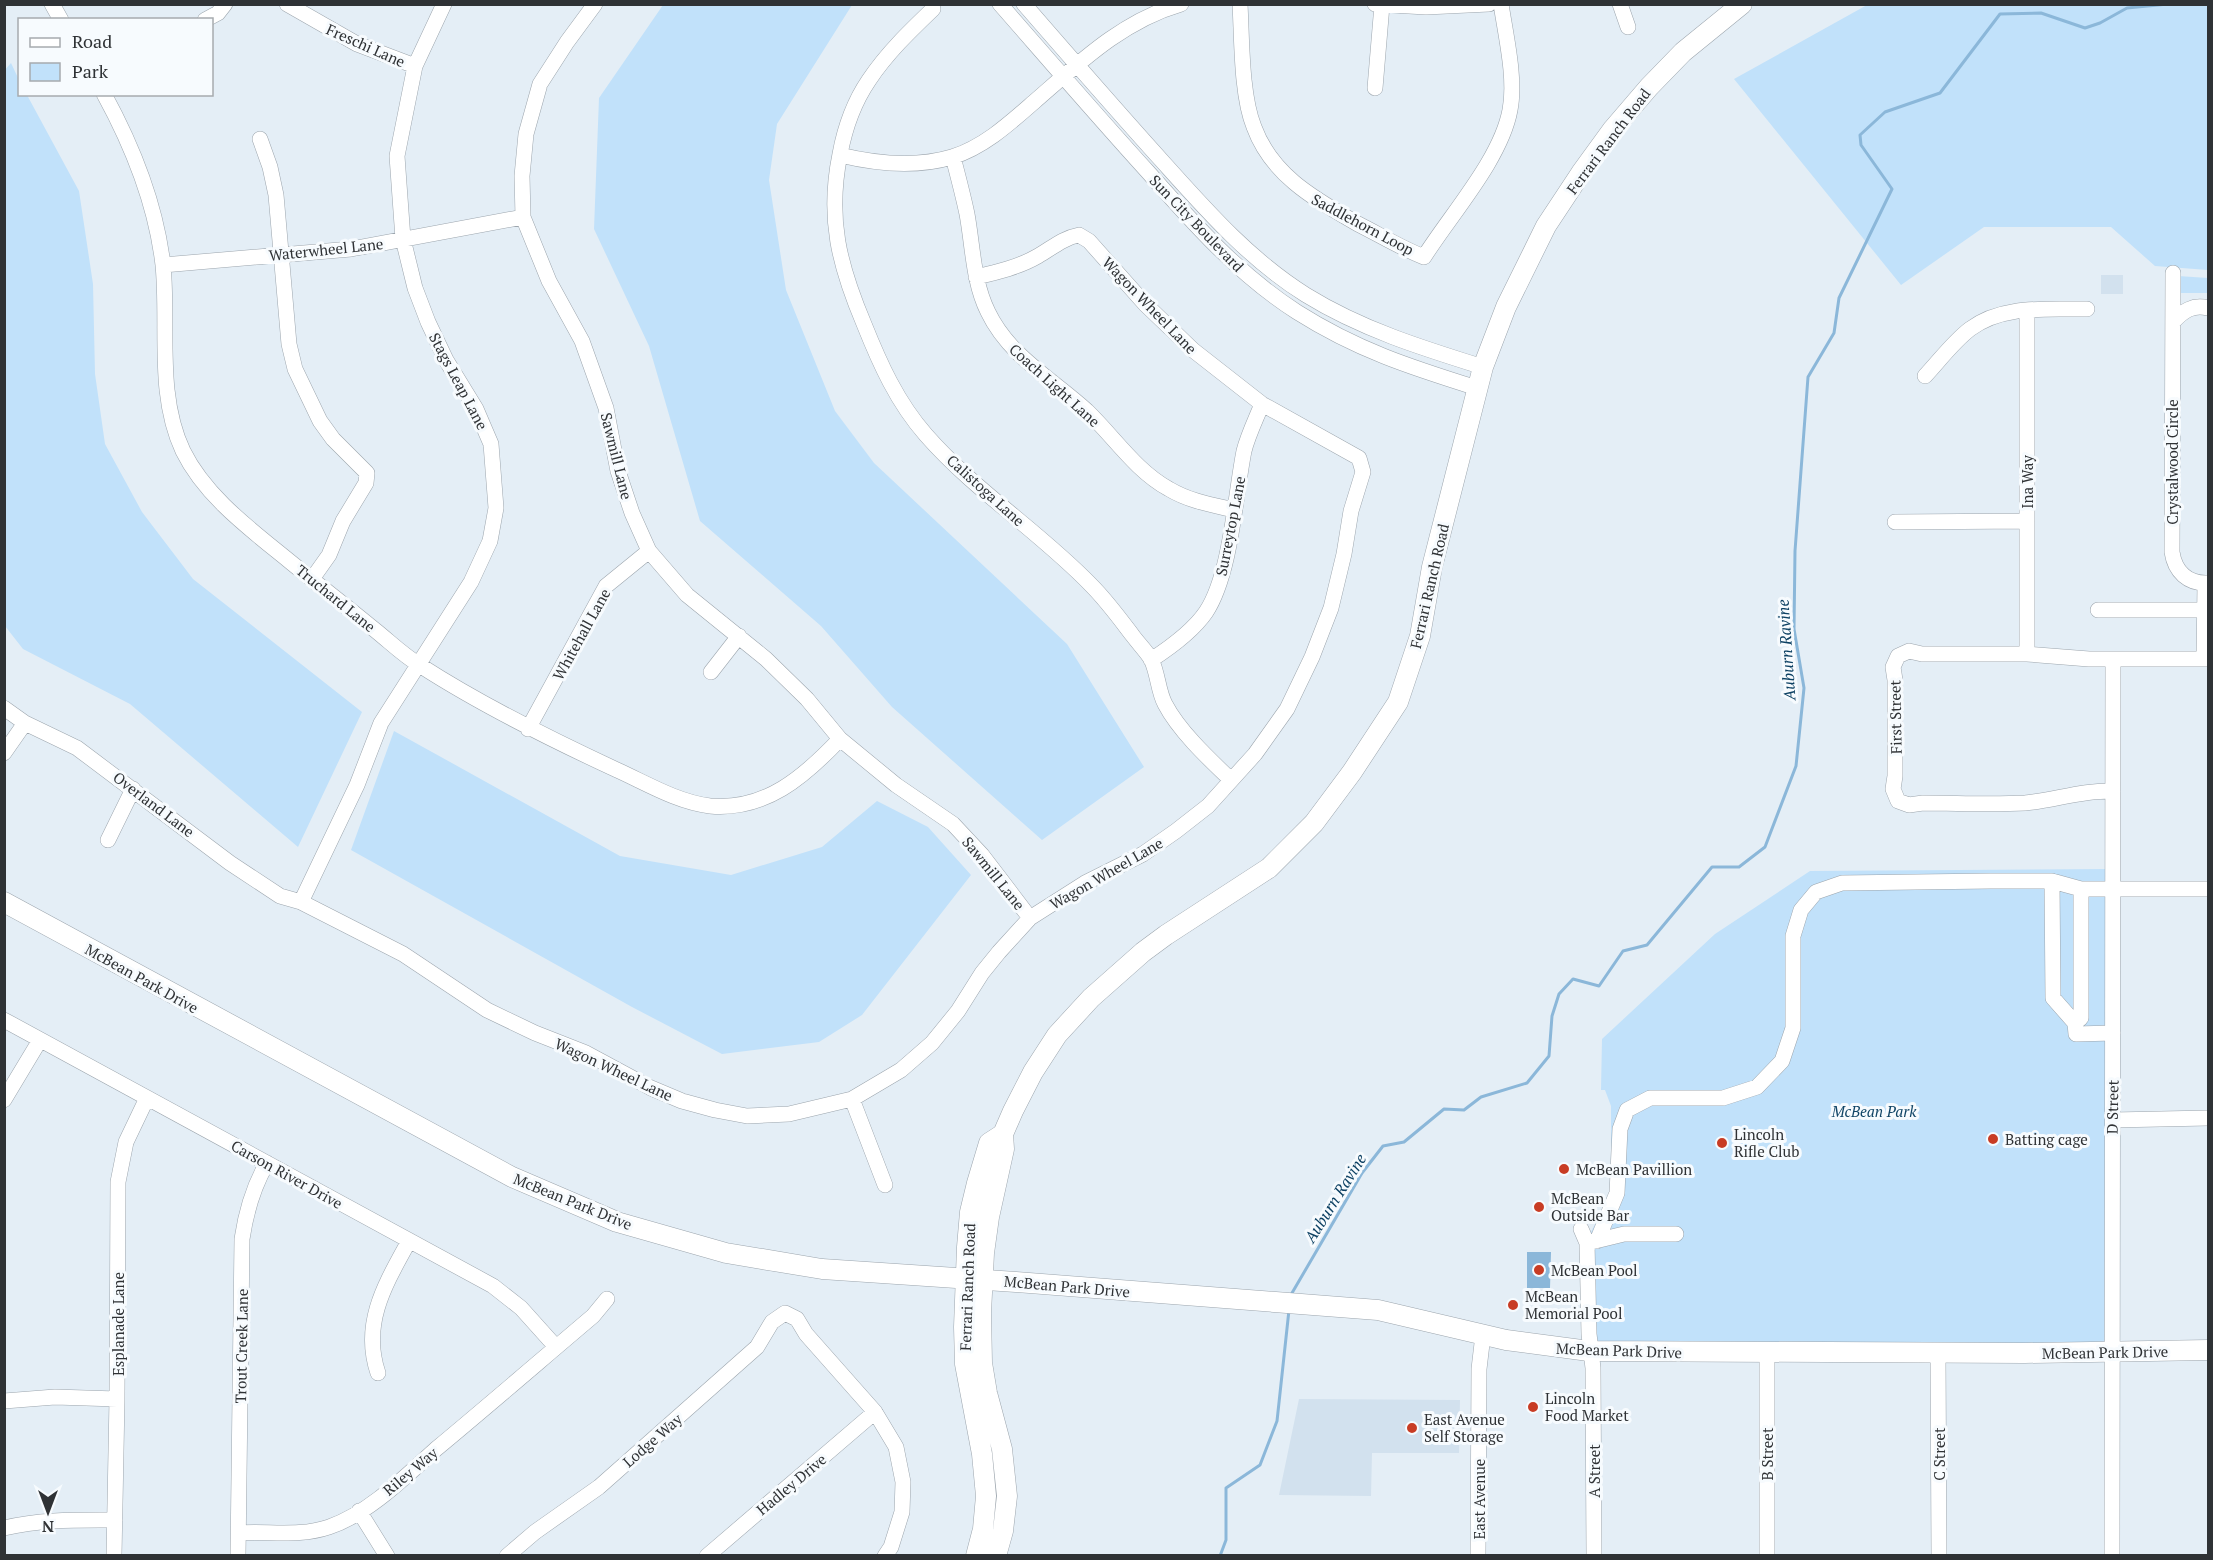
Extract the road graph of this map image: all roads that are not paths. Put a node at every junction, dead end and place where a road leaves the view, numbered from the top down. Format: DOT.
graph roads {
  1 [pos="52,4"];
  2 [pos="225,4"];
  3 [pos="287,4"];
  4 [pos="444,4"];
  5 [pos="595,4"];
  6 [pos="1000,4"];
  7 [pos="1024,4"];
  8 [pos="1181,4"];
  9 [pos="1240,4"];
  10 [pos="1489,4"];
  11 [pos="1501,4"];
  12 [pos="1620,4"];
  13 [pos="1742,4"];
  14 [pos="1379,5"];
  15 [pos="933,9"];
  16 [pos="60,18"];
  17 [pos="209,18"];
  18 [pos="1628,27"];
  19 [pos="415,66"];
  20 [pos="1070,71"];
  21 [pos="1376,88"];
  22 [pos="105,96"];
  23 [pos="260,139"];
  24 [pos="840,155"];
  25 [pos="953,157"];
  26 [pos="523,217"];
  27 [pos="403,239"];
  28 [pos="281,254"];
  29 [pos="163,265"];
  30 [pos="2173,273"];
  31 [pos="976,277"];
  32 [pos="2208,308"];
  33 [pos="2087,309"];
  34 [pos="2027,311"];
  35 [pos="2172,322"];
  36 [pos="1483,367"];
  37 [pos="1926,376"];
  38 [pos="1477,388"];
  39 [pos="1262,404"];
  40 [pos="1234,510"];
  41 [pos="2027,521"];
  42 [pos="1895,522"];
  43 [pos="649,551"];
  44 [pos="312,579"];
  45 [pos="2207,583"];
  46 [pos="2098,610"];
  47 [pos="2205,610"];
  48 [pos="739,636"];
  49 [pos="2027,654"];
  50 [pos="2113,659"];
  51 [pos="2206,659"];
  52 [pos="1151,660"];
  53 [pos="418,664"];
  54 [pos="711,672"];
  55 [pos="4,708"];
  56 [pos="25,723"];
  57 [pos="528,729"];
  58 [pos="840,739"];
  59 [pos="4,753"];
  60 [pos="1230,779"];
  61 [pos="133,789"];
  62 [pos="2113,791"];
  63 [pos="108,840"];
  64 [pos="2052,882"];
  65 [pos="2080,889"];
  66 [pos="2208,889"];
  67 [pos="2113,890"];
  68 [pos="4,902"];
  69 [pos="301,902"];
  70 [pos="1030,918"];
  71 [pos="4,1020"];
  72 [pos="2075,1023"];
  73 [pos="2113,1033"];
  74 [pos="40,1040"];
  75 [pos="147,1098"];
  76 [pos="852,1099"];
  77 [pos="4,1100"];
  78 [pos="2208,1119"];
  79 [pos="2113,1120"];
  80 [pos="267,1163"];
  81 [pos="885,1185"];
  82 [pos="1676,1234"];
  83 [pos="1588,1237"];
  84 [pos="409,1241"];
  85 [pos="975,1279"];
  86 [pos="607,1299"];
  87 [pos="1483,1335"];
  88 [pos="556,1347"];
  89 [pos="2208,1350"];
  90 [pos="1591,1351"];
  91 [pos="1767,1353"];
  92 [pos="1938,1353"];
  93 [pos="2112,1353"];
  94 [pos="378,1373"];
  95 [pos="117,1399"];
  96 [pos="4,1401"];
  97 [pos="875,1412"];
  98 [pos="359,1511"];
  99 [pos="115,1520"];
  100 [pos="4,1528"];
  101 [pos="239,1533"];
  102 [pos="114,1556"];
  103 [pos="238,1556"];
  104 [pos="387,1556"];
  105 [pos="507,1556"];
  106 [pos="707,1556"];
  107 [pos="885,1556"];
  108 [pos="976,1556"];
  109 [pos="996,1556"];
  110 [pos="1478,1556"];
  111 [pos="1594,1556"];
  112 [pos="1767,1556"];
  113 [pos="1939,1556"];
  114 [pos="2112,1556"];
  1 -- 16 [label="street"];
  2 -- 17 [label="street"];
  3 -- 19 [label="street, Freschi Lane"];
  4 -- 19 [label="street, Stags Leap Lane"];
  5 -- 26 [label="street, Sawmill Lane"];
  6 -- 20 [label="street, Sun City Boulevard"];
  7 -- 20 [label="street, Sun City Boulevard"];
  8 -- 20 [label="street"];
  9 -- 11 [label="street, Saddlehorn Loop"];
  10 -- 14 [label="street"];
  12 -- 18 [label="street"];
  13 -- 36 [label="main road, Ferrari Ranch Road"];
  14 -- 21 [label="street"];
  15 -- 24 [label="street, Calistoga Lane"];
  19 -- 27 [label="street, Stags Leap Lane"];
  20 -- 25 [label="street"];
  20 -- 36 [label="street, Sun City Boulevard"];
  20 -- 38 [label="street, Sun City Boulevard"];
  22 -- 29 [label="street, Truchard Lane"];
  23 -- 28 [label="street"];
  24 -- 25 [label="street"];
  24 -- 52 [label="street, Calistoga Lane"];
  25 -- 31 [label="street, Coach Light Lane"];
  26 -- 27 [label="street, Waterwheel Lane"];
  26 -- 43 [label="street, Sawmill Lane"];
  27 -- 28 [label="street, Waterwheel Lane"];
  27 -- 53 [label="street, Stags Leap Lane"];
  28 -- 29 [label="street, Waterwheel Lane"];
  28 -- 44 [label="street"];
  29 -- 44 [label="street, Truchard Lane"];
  30 -- 35 [label="street, Crystalwood Circle"];
  31 -- 39 [label="street, Wagon Wheel Lane"];
  31 -- 40 [label="street, Coach Light Lane"];
  32 -- 35 [label="street"];
  33 -- 34 [label="street"];
  34 -- 37 [label="street"];
  34 -- 41 [label="street, Ina Way"];
  35 -- 45 [label="street, Crystalwood Circle"];
  36 -- 38 [label="main road, Ferrari Ranch Road"];
  38 -- 85 [label="main road, Ferrari Ranch Road"];
  39 -- 40 [label="street, Surreytop Lane"];
  39 -- 60 [label="street, Wagon Wheel Lane"];
  40 -- 52 [label="street, Surreytop Lane"];
  41 -- 42 [label="street"];
  41 -- 49 [label="street, Ina Way"];
  43 -- 48 [label="street, Sawmill Lane"];
  43 -- 57 [label="street, Whitehall Lane"];
  44 -- 53 [label="street, Truchard Lane"];
  45 -- 47 [label="street, Crystalwood Circle"];
  46 -- 47 [label="street"];
  47 -- 51 [label="street, Crystalwood Circle"];
  48 -- 54 [label="street"];
  48 -- 58 [label="street, Sawmill Lane"];
  49 -- 50 [label="street, First Street"];
  49 -- 62 [label="street, First Street"];
  50 -- 51 [label="street, First Street"];
  50 -- 62 [label="street, D Street"];
  52 -- 60 [label="street, Calistoga Lane"];
  53 -- 57 [label="street, Truchard Lane"];
  53 -- 69 [label="street, Stags Leap Lane"];
  55 -- 56 [label="street, Overland Lane"];
  56 -- 59 [label="street"];
  56 -- 61 [label="street, Overland Lane"];
  57 -- 58 [label="street, Truchard Lane"];
  58 -- 70 [label="street, Sawmill Lane"];
  60 -- 70 [label="street, Wagon Wheel Lane"];
  61 -- 63 [label="street"];
  61 -- 69 [label="street, Overland Lane"];
  62 -- 67 [label="street, D Street"];
  64 -- 65 [label="street"];
  64 -- 72 [label="street"];
  64 -- 83 [label="street"];
  65 -- 67 [label="street"];
  65 -- 72 [label="street"];
  66 -- 67 [label="street"];
  67 -- 73 [label="street, D Street"];
  68 -- 85 [label="main road, McBean Park Drive"];
  69 -- 76 [label="street, Wagon Wheel Lane"];
  70 -- 76 [label="street, Wagon Wheel Lane"];
  71 -- 74 [label="street, Carson River Drive"];
  72 -- 73 [label="street"];
  73 -- 79 [label="street, D Street"];
  74 -- 75 [label="street, Carson River Drive"];
  74 -- 77 [label="street"];
  75 -- 80 [label="street, Carson River Drive"];
  75 -- 95 [label="street, Esplanade Lane"];
  76 -- 81 [label="street"];
  78 -- 79 [label="street"];
  79 -- 93 [label="street, D Street"];
  80 -- 84 [label="street, Carson River Drive"];
  80 -- 101 [label="street, Trout Creek Lane"];
  82 -- 83 [label="street"];
  83 -- 90 [label="street, A Street"];
  84 -- 88 [label="street, Carson River Drive"];
  84 -- 94 [label="street"];
  85 -- 87 [label="main road, McBean Park Drive"];
  85 -- 108 [label="main road, Ferrari Ranch Road"];
  85 -- 109 [label="main road, Ferrari Ranch Road"];
  86 -- 88 [label="street, Riley Way"];
  87 -- 90 [label="main road, McBean Park Drive"];
  87 -- 110 [label="street, East Avenue"];
  88 -- 98 [label="street, Riley Way"];
  89 -- 93 [label="main road, McBean Park Drive"];
  90 -- 91 [label="main road, McBean Park Drive"];
  90 -- 111 [label="street, A Street"];
  91 -- 92 [label="main road, McBean Park Drive"];
  91 -- 112 [label="street, B Street"];
  92 -- 93 [label="main road, McBean Park Drive"];
  92 -- 113 [label="street, C Street"];
  93 -- 114 [label="street, D Street"];
  95 -- 96 [label="street"];
  95 -- 99 [label="street, Esplanade Lane"];
  97 -- 105 [label="street, Lodge Way"];
  97 -- 106 [label="street, Hadley Drive"];
  97 -- 107 [label="street"];
  98 -- 101 [label="street, Riley Way"];
  98 -- 104 [label="street"];
  99 -- 100 [label="street"];
  99 -- 102 [label="street, Esplanade Lane"];
  101 -- 103 [label="street, Trout Creek Lane"];
}
